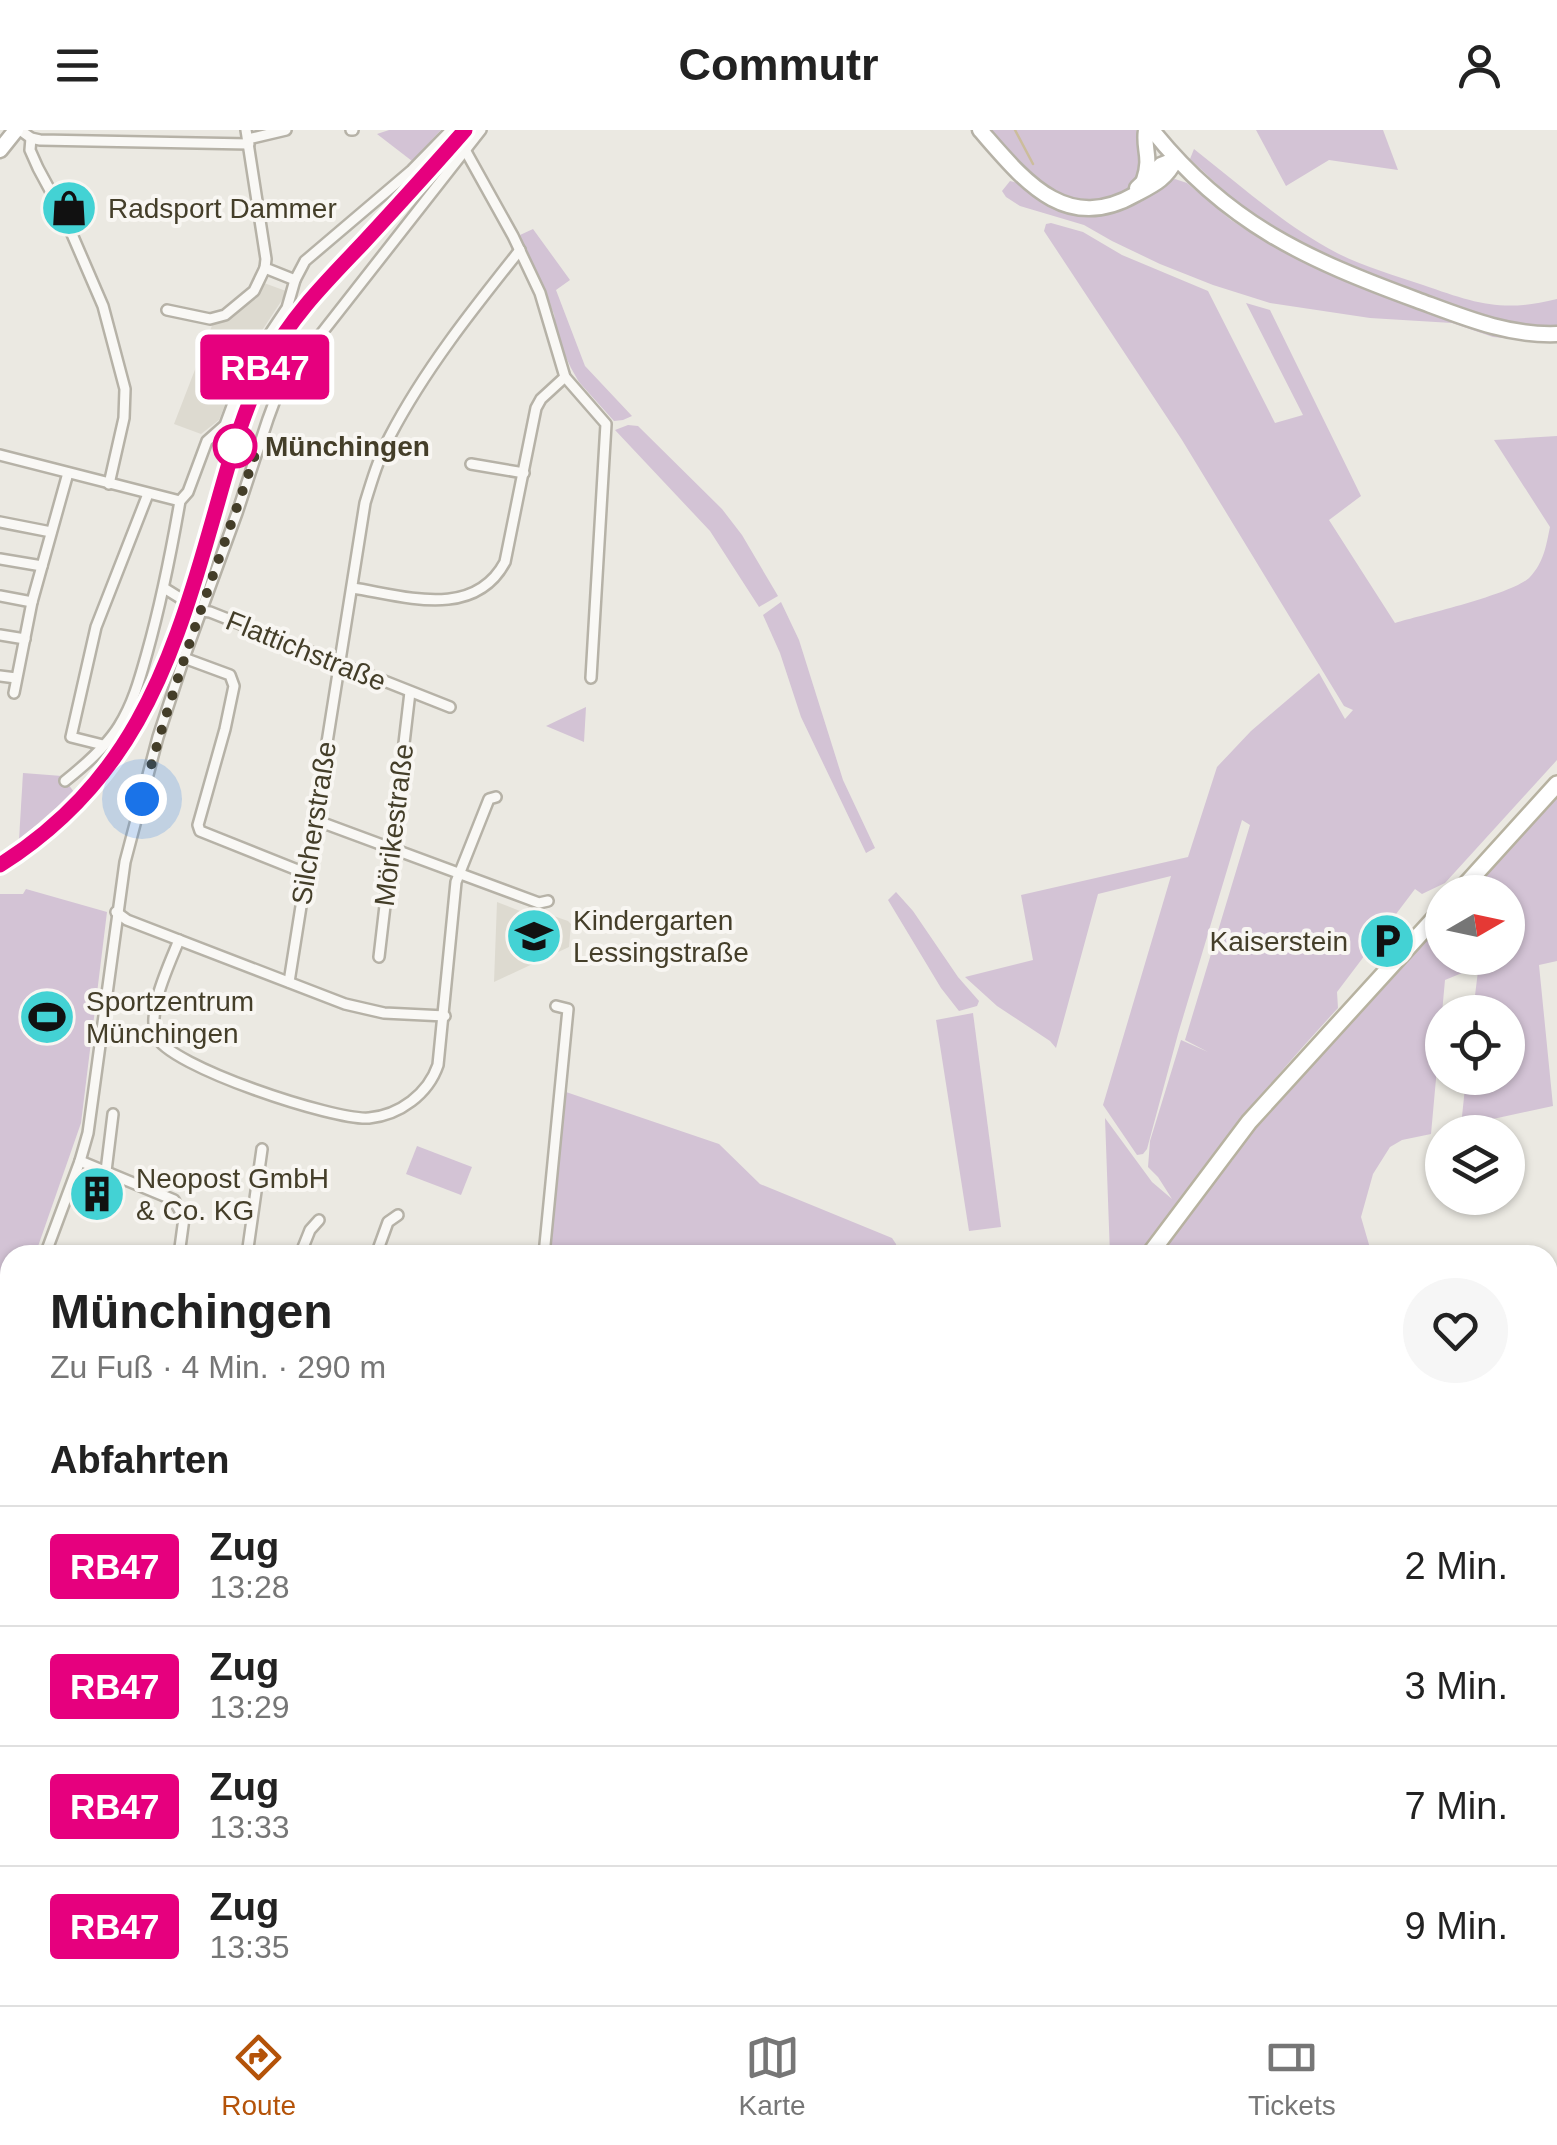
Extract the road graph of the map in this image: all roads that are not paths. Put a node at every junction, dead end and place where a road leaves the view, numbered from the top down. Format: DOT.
graph roads {
  1 [pos="286,130"];
  2 [pos="453,130"];
  3 [pos="480,130"];
  4 [pos="980,130"];
  5 [pos="1149,130"];
  6 [pos="14,131"];
  7 [pos="31,138"];
  8 [pos="248,138"];
  9 [pos="465,148"];
  10 [pos="0,150"];
  11 [pos="1176,159"];
  12 [pos="1144,180"];
  13 [pos="1129,198"];
  14 [pos="520,250"];
  15 [pos="265,268"];
  16 [pos="295,280"];
  17 [pos="167,310"];
  18 [pos="1557,334"];
  19 [pos="566,377"];
  20 [pos="0,455"];
  21 [pos="470,464"];
  22 [pos="68,473"];
  23 [pos="524,473"];
  24 [pos="110,484"];
  25 [pos="148,494"];
  26 [pos="180,502"];
  27 [pos="0,522"];
  28 [pos="51,532"];
  29 [pos="0,559"];
  30 [pos="42,566"];
  31 [pos="164,588"];
  32 [pos="353,588"];
  33 [pos="0,596"];
  34 [pos="32,602"];
  35 [pos="201,611"];
  36 [pos="0,635"];
  37 [pos="24,639"];
  38 [pos="184,658"];
  39 [pos="341,666"];
  40 [pos="0,676"];
  41 [pos="16,678"];
  42 [pos="590,678"];
  43 [pos="410,692"];
  44 [pos="14,693"];
  45 [pos="450,707"];
  46 [pos="103,745"];
  47 [pos="65,781"];
  48 [pos="1557,784"];
  49 [pos="496,797"];
  50 [pos="316,820"];
  51 [pos="391,849"];
  52 [pos="305,873"];
  53 [pos="458,873"];
  54 [pos="1474,875"];
  55 [pos="548,900"];
  56 [pos="116,912"];
  57 [pos="1425,929"];
  58 [pos="179,940"];
  59 [pos="379,957"];
  60 [pos="289,982"];
  61 [pos="556,1006"];
  62 [pos="445,1016"];
  63 [pos="113,1114"];
  64 [pos="262,1149"];
  65 [pos="80,1161"];
  66 [pos="106,1171"];
  67 [pos="398,1215"];
  68 [pos="319,1220"];
  69 [pos="49,1245"];
  70 [pos="180,1245"];
  71 [pos="248,1245"];
  72 [pos="304,1245"];
  73 [pos="380,1245"];
  74 [pos="545,1245"];
  75 [pos="1157,1245"];
  1 -- 8 [label="street"];
  2 -- 9 [label="street"];
  2 -- 16 [label="street"];
  3 -- 9 [label="street"];
  4 -- 13 [label="main road"];
  5 -- 11 [label="main road"];
  5 -- 12 [label="main road"];
  6 -- 7 [label="street"];
  6 -- 10 [label="main road"];
  7 -- 8 [label="street"];
  7 -- 24 [label="street"];
  8 -- 15 [label="street"];
  9 -- 14 [label="street"];
  9 -- 35 [label="street"];
  11 -- 12 [label="main road"];
  11 -- 13 [label="main road"];
  11 -- 18 [label="main road"];
  12 -- 13 [label="main road"];
  14 -- 19 [label="street"];
  14 -- 32 [label="street, Silcherstraße"];
  15 -- 16 [label="street"];
  15 -- 17 [label="street"];
  16 -- 26 [label="street"];
  19 -- 23 [label="street"];
  19 -- 42 [label="street"];
  20 -- 22 [label="street"];
  21 -- 23 [label="street"];
  22 -- 24 [label="street"];
  22 -- 28 [label="street"];
  23 -- 32 [label="street"];
  24 -- 25 [label="street"];
  25 -- 26 [label="street"];
  25 -- 46 [label="street"];
  26 -- 31 [label="street"];
  27 -- 28 [label="street"];
  28 -- 30 [label="street"];
  29 -- 30 [label="street"];
  30 -- 34 [label="street"];
  31 -- 35 [label="street, Flattichstraße"];
  31 -- 46 [label="street"];
  32 -- 39 [label="street, Silcherstraße"];
  33 -- 34 [label="street"];
  34 -- 37 [label="street"];
  35 -- 38 [label="street"];
  35 -- 39 [label="street, Flattichstraße"];
  36 -- 37 [label="street"];
  37 -- 41 [label="street"];
  38 -- 52 [label="street"];
  38 -- 56 [label="street"];
  39 -- 43 [label="street, Flattichstraße"];
  39 -- 50 [label="street, Silcherstraße"];
  40 -- 41 [label="street"];
  41 -- 44 [label="street"];
  43 -- 45 [label="street, Flattichstraße"];
  43 -- 51 [label="street, Mörikestraße"];
  46 -- 47 [label="street"];
  48 -- 54 [label="main road"];
  49 -- 53 [label="street"];
  50 -- 51 [label="street"];
  50 -- 52 [label="street, Silcherstraße"];
  51 -- 53 [label="street"];
  51 -- 59 [label="street, Mörikestraße"];
  52 -- 60 [label="street, Silcherstraße"];
  53 -- 55 [label="street"];
  53 -- 62 [label="street"];
  56 -- 58 [label="street"];
  56 -- 65 [label="street"];
  57 -- 75 [label="main road"];
  58 -- 60 [label="street"];
  58 -- 62 [label="street"];
  60 -- 62 [label="street"];
  61 -- 74 [label="street"];
  63 -- 66 [label="street"];
  64 -- 71 [label="street"];
  65 -- 66 [label="street"];
  65 -- 69 [label="street"];
  66 -- 70 [label="street"];
  67 -- 73 [label="street"];
  68 -- 72 [label="street"];
}
